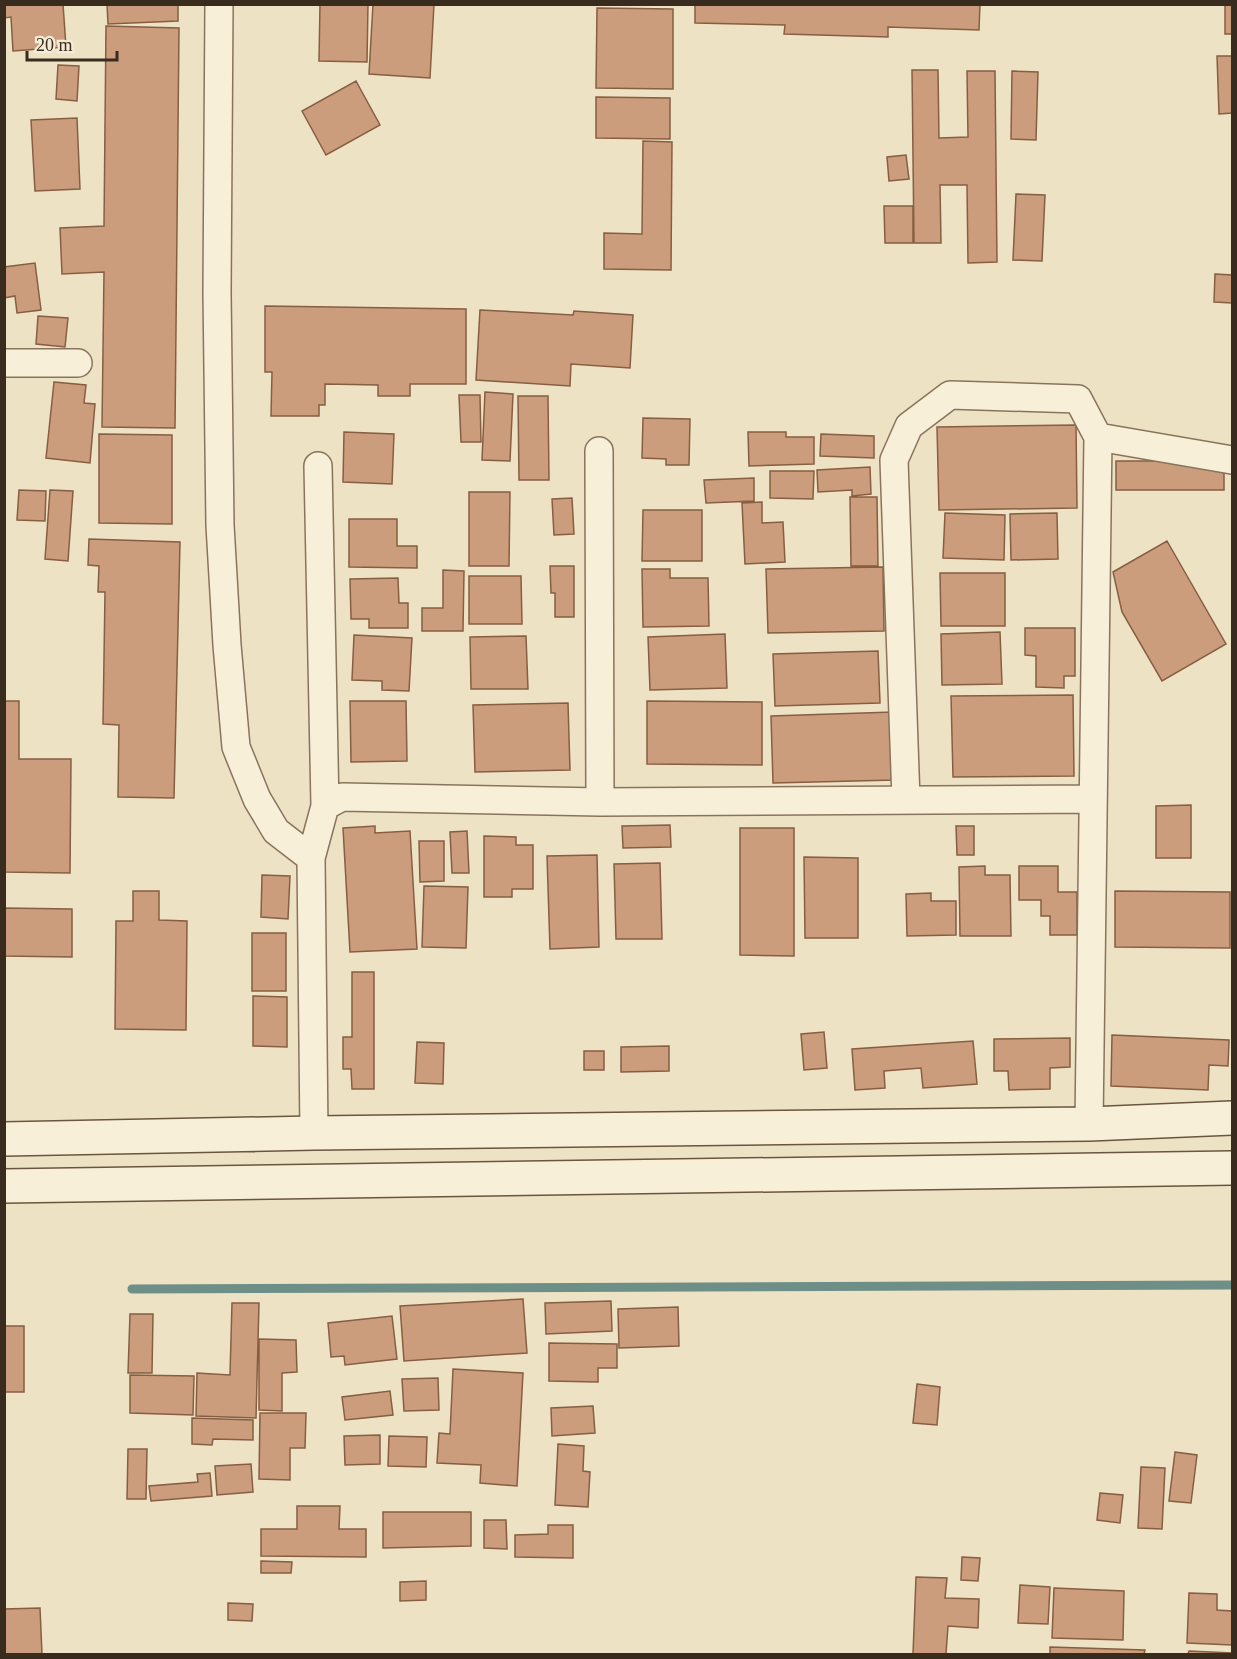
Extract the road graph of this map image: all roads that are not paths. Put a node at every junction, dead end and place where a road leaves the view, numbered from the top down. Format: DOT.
graph roads {
  1 [pos="219,4"];
  2 [pos="4,363"];
  3 [pos="78,363"];
  4 [pos="1098,437"];
  5 [pos="599,451"];
  6 [pos="1233,460"];
  7 [pos="318,466"];
  8 [pos="1092,799"];
  9 [pos="906,800"];
  10 [pos="600,802"];
  11 [pos="325,806"];
  12 [pos="311,858"];
  13 [pos="1233,1118"];
  14 [pos="1089,1124"];
  15 [pos="826,1128"];
  16 [pos="673,1130"];
  17 [pos="314,1133"];
  18 [pos="4,1139"];
  19 [pos="1233,1168"];
  20 [pos="826,1174"];
  21 [pos="674,1176"];
  22 [pos="4,1186"];
  1 -- 12 [label="street"];
  2 -- 3 [label="street"];
  4 -- 6 [label="street"];
  4 -- 8 [label="street"];
  4 -- 9 [label="street"];
  5 -- 10 [label="street"];
  7 -- 11 [label="street"];
  8 -- 9 [label="street"];
  8 -- 14 [label="street"];
  9 -- 10 [label="street"];
  10 -- 11 [label="street"];
  11 -- 12 [label="street"];
  12 -- 17 [label="street"];
  13 -- 14 [label="main road"];
  14 -- 15 [label="main road"];
  15 -- 16 [label="main road"];
  15 -- 20 [label="main road"];
  16 -- 17 [label="main road"];
  16 -- 21 [label="main road"];
  17 -- 18 [label="main road"];
  19 -- 20 [label="main road"];
  20 -- 21 [label="main road"];
  21 -- 22 [label="main road"];
}
